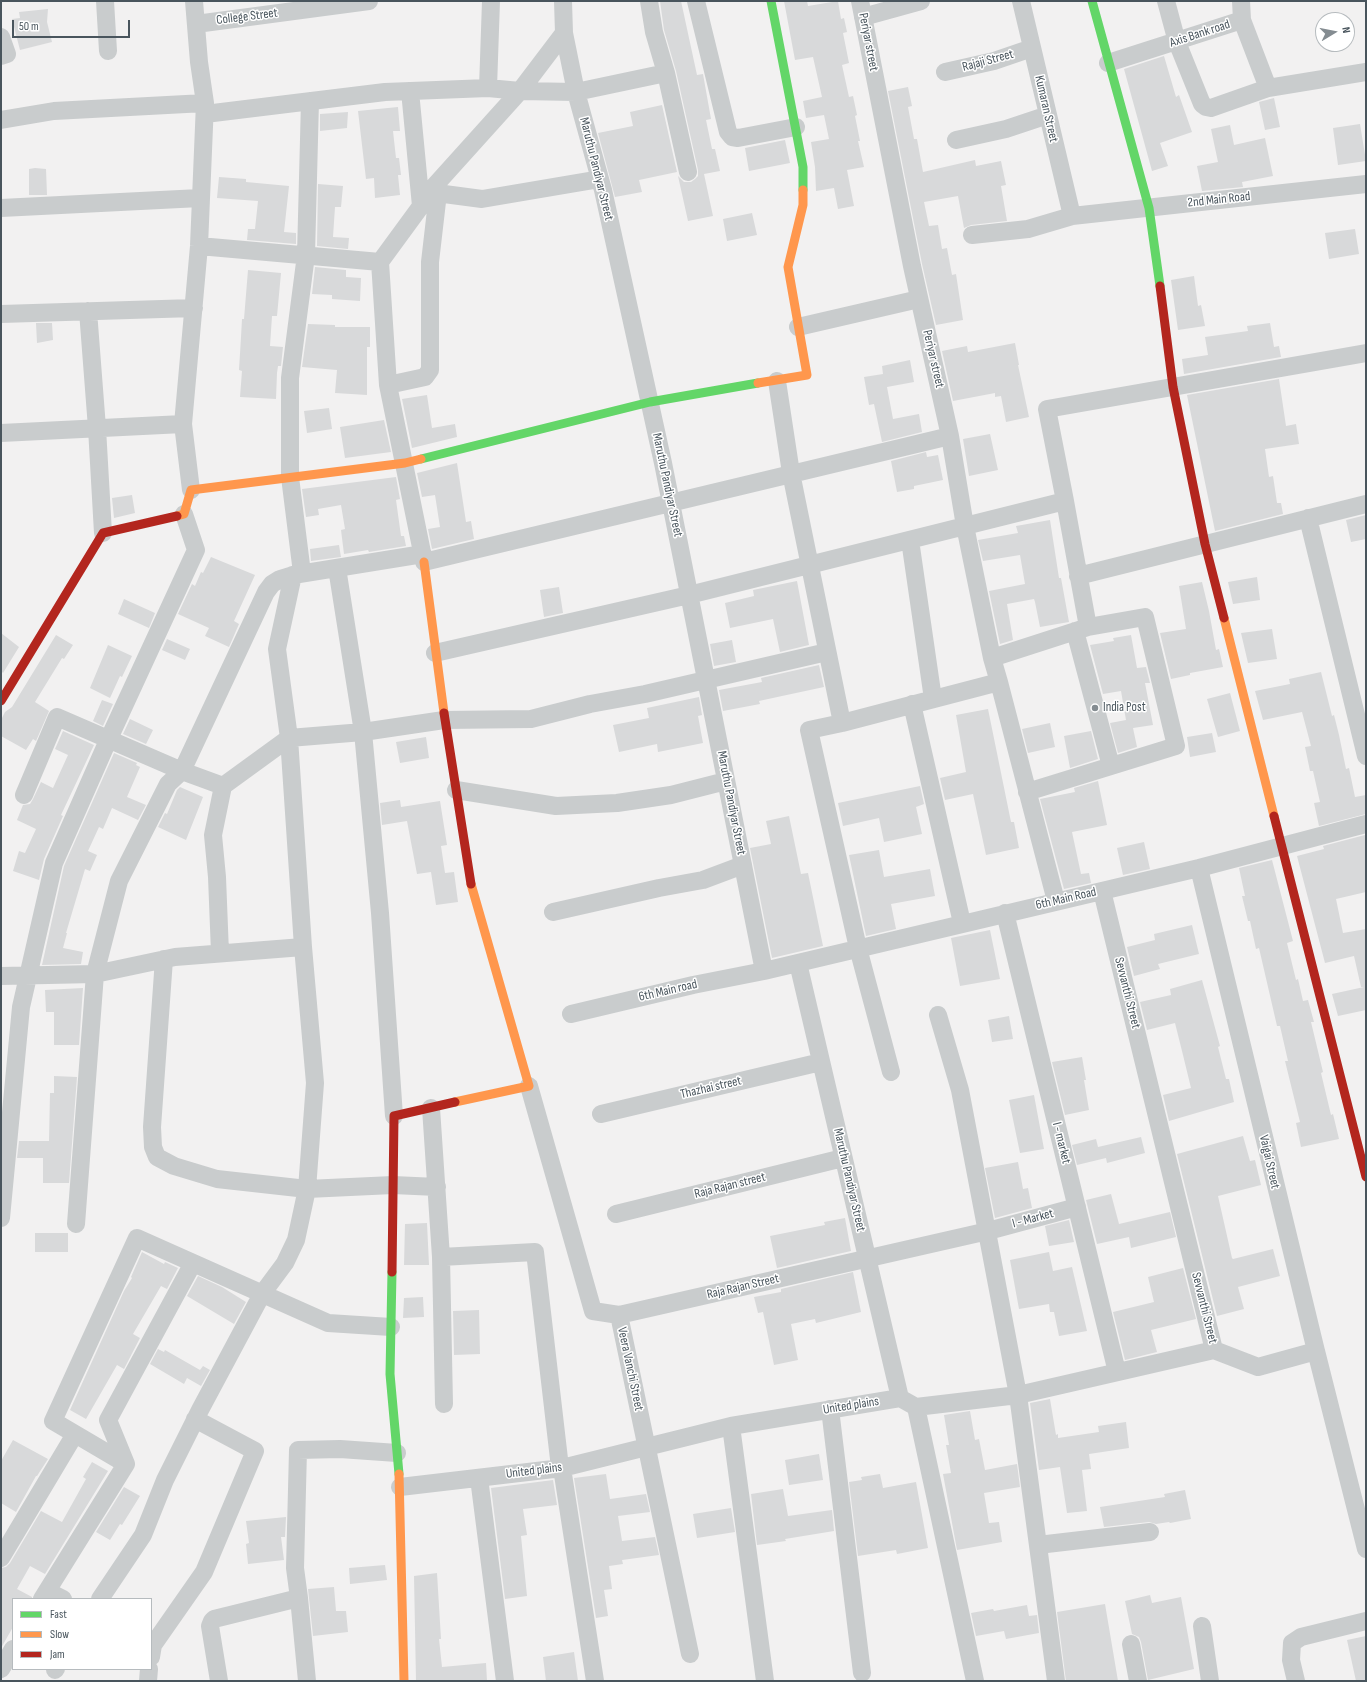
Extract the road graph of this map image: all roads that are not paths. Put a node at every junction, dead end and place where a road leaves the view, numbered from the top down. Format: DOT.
graph roads {
  1 [pos="105,1"];
  2 [pos="194,1"];
  3 [pos="369,1"];
  4 [pos="491,1"];
  5 [pos="563,1"];
  6 [pos="650,1"];
  7 [pos="696,1"];
  8 [pos="771,1"];
  9 [pos="921,1"];
  10 [pos="1021,1"];
  11 [pos="1092,1"];
  12 [pos="1166,1"];
  13 [pos="1241,1"];
  14 [pos="861,9"];
  15 [pos="1242,20"];
  16 [pos="196,24"];
  17 [pos="564,33"];
  18 [pos="1,37"];
  19 [pos="1177,42"];
  20 [pos="1032,48"];
  21 [pos="108,51"];
  22 [pos="1,56"];
  23 [pos="1108,63"];
  24 [pos="944,72"];
  25 [pos="1366,72"];
  26 [pos="666,73"];
  27 [pos="488,88"];
  28 [pos="1268,88"];
  29 [pos="410,91"];
  30 [pos="520,91"];
  31 [pos="576,92"];
  32 [pos="310,102"];
  33 [pos="205,108"];
  34 [pos="1048,116"];
  35 [pos="1,120"];
  36 [pos="796,127"];
  37 [pos="956,140"];
  38 [pos="688,172"];
  39 [pos="600,178"];
  40 [pos="1366,184"];
  41 [pos="429,197"];
  42 [pos="200,198"];
  43 [pos="1,208"];
  44 [pos="1149,208"];
  45 [pos="1072,216"];
  46 [pos="972,235"];
  47 [pos="199,246"];
  48 [pos="306,255"];
  49 [pos="380,262"];
  50 [pos="919,299"];
  51 [pos="194,308"];
  52 [pos="88,311"];
  53 [pos="1,314"];
  54 [pos="798,326"];
  55 [pos="1366,353"];
  56 [pos="777,381"];
  57 [pos="388,385"];
  58 [pos="1173,387"];
  59 [pos="650,402"];
  60 [pos="183,424"];
  61 [pos="97,428"];
  62 [pos="1,433"];
  63 [pos="950,436"];
  64 [pos="405,463"];
  65 [pos="792,473"];
  66 [pos="290,477"];
  67 [pos="191,490"];
  68 [pos="1065,501"];
  69 [pos="671,502"];
  70 [pos="1366,504"];
  71 [pos="184,514"];
  72 [pos="1308,518"];
  73 [pos="965,526"];
  74 [pos="103,533"];
  75 [pos="910,540"];
  76 [pos="1205,544"];
  77 [pos="423,558"];
  78 [pos="810,564"];
  79 [pos="337,568"];
  80 [pos="298,574"];
  81 [pos="1078,576"];
  82 [pos="689,595"];
  83 [pos="1081,629"];
  84 [pos="827,652"];
  85 [pos="435,653"];
  86 [pos="992,658"];
  87 [pos="707,681"];
  88 [pos="998,682"];
  89 [pos="933,699"];
  90 [pos="1,701"];
  91 [pos="912,704"];
  92 [pos="444,720"];
  93 [pos="842,722"];
  94 [pos="364,732"];
  95 [pos="289,738"];
  96 [pos="109,739"];
  97 [pos="1366,756"];
  98 [pos="1111,766"];
  99 [pos="182,771"];
  100 [pos="726,781"];
  101 [pos="223,786"];
  102 [pos="456,790"];
  103 [pos="1028,792"];
  104 [pos="24,795"];
  105 [pos="1366,824"];
  106 [pos="1281,846"];
  107 [pos="743,865"];
  108 [pos="1199,868"];
  109 [pos="1102,890"];
  110 [pos="1056,901"];
  111 [pos="554,912"];
  112 [pos="1005,913"];
  113 [pos="962,923"];
  114 [pos="303,947"];
  115 [pos="858,948"];
  116 [pos="220,953"];
  117 [pos="164,959"];
  118 [pos="798,963"];
  119 [pos="764,971"];
  120 [pos="95,974"];
  121 [pos="1,976"];
  122 [pos="28,976"];
  123 [pos="571,1014"];
  124 [pos="938,1014"];
  125 [pos="821,1062"];
  126 [pos="8,1070"];
  127 [pos="891,1072"];
  128 [pos="529,1086"];
  129 [pos="431,1108"];
  130 [pos="601,1114"];
  131 [pos="394,1116"];
  132 [pos="843,1158"];
  133 [pos="1366,1177"];
  134 [pos="393,1185"];
  135 [pos="436,1187"];
  136 [pos="307,1188"];
  137 [pos="1077,1208"];
  138 [pos="616,1214"];
  139 [pos="1,1218"];
  140 [pos="76,1224"];
  141 [pos="988,1231"];
  142 [pos="441,1256"];
  143 [pos="867,1259"];
  144 [pos="193,1263"];
  145 [pos="262,1294"];
  146 [pos="619,1316"];
  147 [pos="391,1327"];
  148 [pos="1214,1350"];
  149 [pos="1316,1351"];
  150 [pos="1117,1372"];
  151 [pos="1018,1395"];
  152 [pos="900,1398"];
  153 [pos="444,1404"];
  154 [pos="916,1407"];
  155 [pos="830,1409"];
  156 [pos="195,1419"];
  157 [pos="731,1426"];
  158 [pos="75,1434"];
  159 [pos="646,1447"];
  160 [pos="397,1453"];
  161 [pos="126,1464"];
  162 [pos="562,1468"];
  163 [pos="479,1478"];
  164 [pos="400,1487"];
  165 [pos="1150,1532"];
  166 [pos="1038,1545"];
  167 [pos="1366,1549"];
  168 [pos="1,1558"];
  169 [pos="45,1595"];
  170 [pos="58,1598"];
  171 [pos="101,1598"];
  172 [pos="299,1598"];
  173 [pos="1366,1621"];
  174 [pos="1202,1626"];
  175 [pos="1131,1644"];
  176 [pos="152,1649"];
  177 [pos="12,1651"];
  178 [pos="690,1654"];
  179 [pos="1,1668"];
  180 [pos="149,1670"];
  181 [pos="862,1673"];
  182 [pos="148,1681"];
  183 [pos="219,1681"];
  184 [pos="307,1681"];
  185 [pos="404,1681"];
  186 [pos="505,1681"];
  187 [pos="595,1681"];
  188 [pos="765,1681"];
  189 [pos="975,1681"];
  190 [pos="1056,1681"];
  191 [pos="1138,1681"];
  192 [pos="1210,1681"];
  193 [pos="1296,1681"];
  1 -- 21 [label="street"];
  2 -- 16 [label="street"];
  3 -- 16 [label="street, College Street"];
  4 -- 27 [label="street"];
  5 -- 17 [label="street, Maruthu Pandiyar Street"];
  6 -- 26 [label="street"];
  7 -- 36 [label="street"];
  8 -- 36 [label="street"];
  9 -- 14 [label="street"];
  10 -- 20 [label="street, Kumaran Street"];
  11 -- 23 [label="street"];
  12 -- 19 [label="street"];
  13 -- 15 [label="street"];
  14 -- 50 [label="street, Periyar street"];
  15 -- 19 [label="street, Axis Bank road"];
  15 -- 28 [label="street, Axis Bank road"];
  16 -- 33 [label="street"];
  17 -- 30 [label="street"];
  17 -- 31 [label="street, Maruthu Pandiyar Street"];
  18 -- 22 [label="street"];
  19 -- 23 [label="street, Axis Bank road"];
  19 -- 28 [label="street"];
  20 -- 24 [label="street, Rajaji Street"];
  20 -- 34 [label="street, Kumaran Street"];
  23 -- 44 [label="street"];
  25 -- 28 [label="street"];
  26 -- 31 [label="street"];
  26 -- 38 [label="street"];
  27 -- 29 [label="street"];
  27 -- 30 [label="street"];
  29 -- 32 [label="street"];
  29 -- 41 [label="street"];
  30 -- 31 [label="street"];
  30 -- 41 [label="street"];
  31 -- 39 [label="street, Maruthu Pandiyar Street"];
  32 -- 33 [label="street"];
  32 -- 48 [label="street"];
  33 -- 35 [label="street"];
  33 -- 42 [label="street"];
  34 -- 37 [label="street"];
  34 -- 45 [label="street, Kumaran Street"];
  36 -- 54 [label="street"];
  39 -- 41 [label="street"];
  39 -- 59 [label="street, Maruthu Pandiyar Street"];
  40 -- 44 [label="street, 2nd Main Road"];
  41 -- 49 [label="street"];
  41 -- 57 [label="street"];
  42 -- 43 [label="street"];
  42 -- 47 [label="street"];
  44 -- 45 [label="street, 2nd Main Road"];
  44 -- 58 [label="street"];
  45 -- 46 [label="street, 2nd Main Road"];
  47 -- 48 [label="street"];
  47 -- 51 [label="street"];
  48 -- 49 [label="street"];
  48 -- 66 [label="street"];
  49 -- 57 [label="street"];
  50 -- 54 [label="street"];
  50 -- 63 [label="street, Periyar street"];
  51 -- 52 [label="street"];
  51 -- 60 [label="street"];
  52 -- 53 [label="street"];
  52 -- 61 [label="street"];
  54 -- 56 [label="street"];
  55 -- 58 [label="street"];
  56 -- 59 [label="street"];
  56 -- 65 [label="street"];
  57 -- 64 [label="street"];
  58 -- 68 [label="street"];
  58 -- 76 [label="street"];
  59 -- 64 [label="street"];
  59 -- 69 [label="street, Maruthu Pandiyar Street"];
  60 -- 61 [label="street"];
  60 -- 67 [label="street"];
  61 -- 62 [label="street"];
  61 -- 74 [label="street"];
  63 -- 65 [label="street"];
  63 -- 73 [label="street, Periyar street"];
  64 -- 66 [label="street"];
  64 -- 77 [label="street"];
  65 -- 69 [label="street"];
  65 -- 78 [label="street"];
  66 -- 67 [label="street"];
  66 -- 80 [label="street"];
  67 -- 71 [label="street"];
  68 -- 73 [label="street"];
  68 -- 81 [label="street"];
  69 -- 77 [label="street"];
  69 -- 82 [label="street, Maruthu Pandiyar Street"];
  70 -- 72 [label="street"];
  71 -- 74 [label="street"];
  71 -- 96 [label="street"];
  72 -- 76 [label="street"];
  72 -- 97 [label="street"];
  73 -- 75 [label="street"];
  73 -- 86 [label="street, Periyar street"];
  74 -- 90 [label="street"];
  75 -- 78 [label="street"];
  75 -- 89 [label="street"];
  76 -- 81 [label="street"];
  76 -- 106 [label="street"];
  77 -- 79 [label="street"];
  77 -- 85 [label="street"];
  78 -- 82 [label="street"];
  78 -- 84 [label="street"];
  79 -- 80 [label="street"];
  79 -- 94 [label="street"];
  80 -- 95 [label="street"];
  80 -- 99 [label="street"];
  81 -- 83 [label="street"];
  82 -- 85 [label="street"];
  82 -- 87 [label="street, Maruthu Pandiyar Street"];
  83 -- 86 [label="street"];
  83 -- 98 [label="street"];
  83 -- 98 [label="street"];
  84 -- 87 [label="street"];
  84 -- 93 [label="street"];
  85 -- 92 [label="street"];
  86 -- 88 [label="street, Periyar street"];
  87 -- 92 [label="street"];
  87 -- 100 [label="street, Maruthu Pandiyar Street"];
  88 -- 89 [label="street"];
  88 -- 103 [label="street, Periyar street"];
  89 -- 91 [label="street"];
  91 -- 93 [label="street"];
  91 -- 113 [label="street"];
  92 -- 94 [label="street"];
  92 -- 102 [label="street"];
  93 -- 115 [label="street"];
  94 -- 95 [label="street"];
  94 -- 131 [label="street"];
  95 -- 101 [label="street"];
  95 -- 114 [label="street"];
  96 -- 99 [label="street"];
  96 -- 104 [label="street"];
  96 -- 122 [label="street"];
  98 -- 103 [label="street"];
  99 -- 101 [label="street"];
  99 -- 120 [label="street"];
  100 -- 102 [label="street"];
  100 -- 107 [label="street, Maruthu Pandiyar Street"];
  101 -- 116 [label="street"];
  102 -- 128 [label="street"];
  103 -- 110 [label="street, Periyar street"];
  105 -- 106 [label="street, 6th Main Road"];
  106 -- 108 [label="street, 6th Main Road"];
  106 -- 133 [label="street"];
  107 -- 111 [label="street"];
  107 -- 119 [label="street, Maruthu Pandiyar Street"];
  108 -- 109 [label="street, 6th Main Road"];
  108 -- 149 [label="street, Vaigai Street"];
  109 -- 110 [label="street, 6th Main Road"];
  109 -- 148 [label="street, Sevvanthi Street"];
  110 -- 112 [label="street, 6th Main Road"];
  112 -- 113 [label="street, 6th Main Road"];
  112 -- 137 [label="street, I - market"];
  113 -- 115 [label="street, 6th Main Road"];
  114 -- 116 [label="street"];
  114 -- 136 [label="street"];
  115 -- 118 [label="street, 6th Main Road"];
  115 -- 127 [label="street"];
  116 -- 117 [label="street"];
  117 -- 120 [label="street"];
  117 -- 136 [label="street"];
  118 -- 119 [label="street, 6th Main Road"];
  118 -- 125 [label="street, Maruthu Pandiyar Street"];
  119 -- 123 [label="street, 6th Main road"];
  120 -- 122 [label="street"];
  120 -- 140 [label="street"];
  121 -- 122 [label="street"];
  122 -- 126 [label="street"];
  124 -- 141 [label="street"];
  125 -- 130 [label="street, Thazhai street"];
  125 -- 132 [label="street, Maruthu Pandiyar Street"];
  126 -- 139 [label="street"];
  128 -- 129 [label="street"];
  128 -- 146 [label="street, Veera Vanchi Street"];
  129 -- 131 [label="street"];
  129 -- 135 [label="street"];
  131 -- 134 [label="street"];
  132 -- 138 [label="street, Raja Rajan street"];
  132 -- 143 [label="street, Maruthu Pandiyar Street"];
  134 -- 135 [label="street"];
  134 -- 136 [label="street"];
  134 -- 147 [label="street"];
  135 -- 142 [label="street"];
  136 -- 145 [label="street"];
  137 -- 141 [label="street, I - Market"];
  137 -- 150 [label="street, I - market"];
  141 -- 143 [label="street, I - Market"];
  141 -- 151 [label="street"];
  142 -- 153 [label="street"];
  142 -- 162 [label="street"];
  143 -- 146 [label="street, Raja Rajan Street"];
  143 -- 152 [label="street, Maruthu Pandiyar Street"];
  144 -- 145 [label="street"];
  144 -- 158 [label="street"];
  144 -- 161 [label="street"];
  145 -- 147 [label="street"];
  145 -- 156 [label="street"];
  146 -- 159 [label="street, Veera Vanchi Street"];
  147 -- 160 [label="street"];
  148 -- 149 [label="street"];
  148 -- 150 [label="street, Sevvanthi Street"];
  149 -- 167 [label="street, Vaigai Street"];
  150 -- 151 [label="street, Sevvanthi Street"];
  151 -- 154 [label="street"];
  151 -- 166 [label="street"];
  152 -- 154 [label="street"];
  152 -- 155 [label="street, United plains"];
  154 -- 189 [label="street"];
  155 -- 157 [label="street, United plains"];
  155 -- 181 [label="street"];
  156 -- 171 [label="street"];
  156 -- 176 [label="street"];
  157 -- 159 [label="street, United plains"];
  157 -- 188 [label="street"];
  158 -- 161 [label="street"];
  158 -- 168 [label="street"];
  159 -- 162 [label="street, United plains"];
  159 -- 178 [label="street, Veera Vanchi Street"];
  160 -- 164 [label="street"];
  160 -- 172 [label="street"];
  161 -- 169 [label="street"];
  162 -- 163 [label="street, United plains"];
  162 -- 187 [label="street"];
  163 -- 164 [label="street, United plains"];
  163 -- 186 [label="street"];
  164 -- 185 [label="street"];
  165 -- 166 [label="street"];
  166 -- 190 [label="street"];
  169 -- 170 [label="street"];
  172 -- 183 [label="street"];
  172 -- 184 [label="street"];
  173 -- 193 [label="street"];
  174 -- 192 [label="street"];
  175 -- 191 [label="street"];
  177 -- 179 [label="street"];
  180 -- 182 [label="street"];
}
